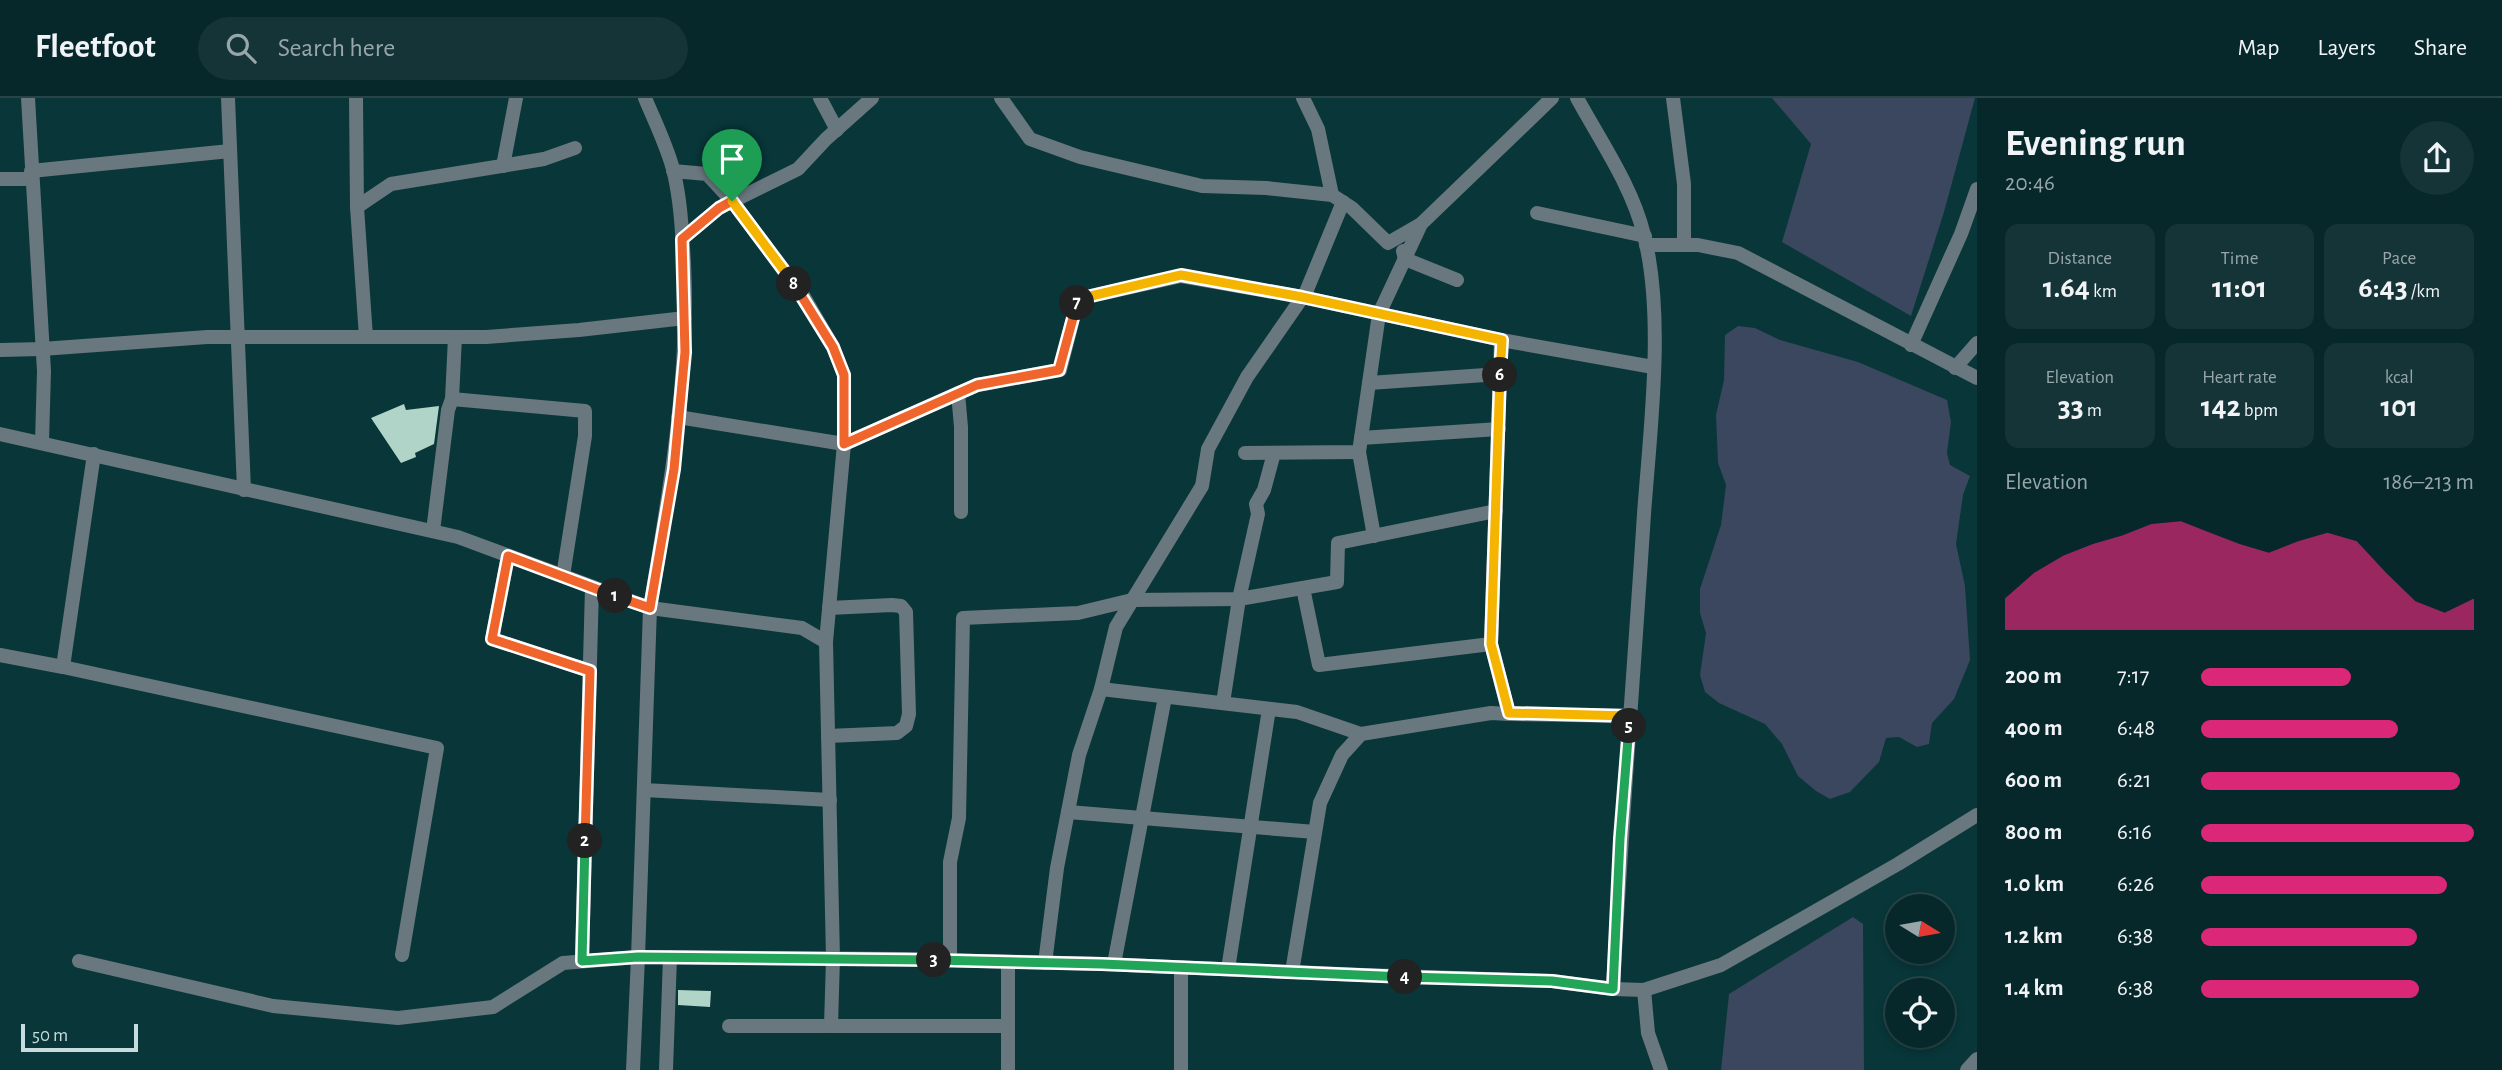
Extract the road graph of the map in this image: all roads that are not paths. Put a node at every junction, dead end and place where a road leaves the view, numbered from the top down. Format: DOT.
graph roads {
  1 [pos="27,98"];
  2 [pos="228,98"];
  3 [pos="356,98"];
  4 [pos="516,98"];
  5 [pos="645,98"];
  6 [pos="820,98"];
  7 [pos="872,98"];
  8 [pos="1001,98"];
  9 [pos="1303,98"];
  10 [pos="1552,98"];
  11 [pos="1577,98"];
  12 [pos="1673,98"];
  13 [pos="837,130"];
  14 [pos="575,148"];
  15 [pos="230,150"];
  16 [pos="503,166"];
  17 [pos="673,171"];
  18 [pos="31,175"];
  19 [pos="0,179"];
  20 [pos="1977,189"];
  21 [pos="1337,199"];
  22 [pos="732,201"];
  23 [pos="357,207"];
  24 [pos="1537,213"];
  25 [pos="1421,223"];
  26 [pos="1400,236"];
  27 [pos="682,239"];
  28 [pos="1645,240"];
  29 [pos="1684,245"];
  30 [pos="1405,259"];
  31 [pos="1457,280"];
  32 [pos="1302,297"];
  33 [pos="1379,314"];
  34 [pos="685,318"];
  35 [pos="237,337"];
  36 [pos="366,337"];
  37 [pos="455,337"];
  38 [pos="1502,340"];
  39 [pos="1977,343"];
  40 [pos="1912,345"];
  41 [pos="0,349"];
  42 [pos="42,349"];
  43 [pos="1653,367"];
  44 [pos="1955,368"];
  45 [pos="1500,374"];
  46 [pos="1977,378"];
  47 [pos="1369,383"];
  48 [pos="958,393"];
  49 [pos="452,399"];
  50 [pos="678,418"];
  51 [pos="1499,429"];
  52 [pos="0,434"];
  53 [pos="42,442"];
  54 [pos="844,444"];
  55 [pos="1360,445"];
  56 [pos="1245,453"];
  57 [pos="1273,453"];
  58 [pos="94,454"];
  59 [pos="244,489"];
  60 [pos="961,512"];
  61 [pos="1496,512"];
  62 [pos="433,531"];
  63 [pos="1374,536"];
  64 [pos="508,556"];
  65 [pos="563,576"];
  66 [pos="592,587"];
  67 [pos="1303,588"];
  68 [pos="1239,599"];
  69 [pos="1132,600"];
  70 [pos="829,607"];
  71 [pos="650,608"];
  72 [pos="826,642"];
  73 [pos="1491,644"];
  74 [pos="0,655"];
  75 [pos="63,667"];
  76 [pos="590,671"];
  77 [pos="1101,689"];
  78 [pos="1165,696"];
  79 [pos="1223,703"];
  80 [pos="1269,709"];
  81 [pos="1509,713"];
  82 [pos="1630,716"];
  83 [pos="1361,734"];
  84 [pos="828,736"];
  85 [pos="644,790"];
  86 [pos="830,800"];
  87 [pos="1068,812"];
  88 [pos="1977,815"];
  89 [pos="1142,818"];
  90 [pos="1251,827"];
  91 [pos="1315,832"];
  92 [pos="402,955"];
  93 [pos="638,957"];
  94 [pos="670,957"];
  95 [pos="833,958"];
  96 [pos="950,960"];
  97 [pos="79,961"];
  98 [pos="582,961"];
  99 [pos="1008,962"];
  100 [pos="1045,962"];
  101 [pos="1114,964"];
  102 [pos="1181,967"];
  103 [pos="1228,969"];
  104 [pos="1292,972"];
  105 [pos="1613,989"];
  106 [pos="1644,990"];
  107 [pos="729,1026"];
  108 [pos="831,1026"];
  109 [pos="1007,1026"];
  110 [pos="1977,1059"];
  111 [pos="633,1070"];
  112 [pos="666,1070"];
  113 [pos="1008,1070"];
  114 [pos="1181,1070"];
  115 [pos="1661,1070"];
  116 [pos="1967,1070"];
  1 -- 18 [label="street"];
  2 -- 15 [label="street"];
  3 -- 23 [label="street"];
  4 -- 16 [label="street"];
  5 -- 17 [label="street"];
  6 -- 13 [label="street"];
  7 -- 13 [label="street"];
  8 -- 21 [label="street"];
  9 -- 21 [label="street"];
  10 -- 25 [label="street"];
  11 -- 28 [label="street"];
  12 -- 29 [label="street"];
  13 -- 22 [label="street"];
  14 -- 16 [label="street"];
  15 -- 18 [label="street"];
  15 -- 35 [label="street"];
  16 -- 23 [label="street"];
  17 -- 22 [label="street"];
  17 -- 27 [label="street"];
  18 -- 19 [label="street"];
  18 -- 42 [label="street"];
  20 -- 40 [label="street"];
  21 -- 26 [label="street"];
  21 -- 32 [label="street"];
  22 -- 27 [label="street"];
  22 -- 54 [label="street"];
  23 -- 36 [label="street"];
  24 -- 28 [label="street"];
  25 -- 26 [label="street"];
  25 -- 30 [label="street"];
  26 -- 30 [label="street"];
  27 -- 34 [label="street"];
  28 -- 29 [label="street"];
  28 -- 43 [label="street"];
  29 -- 40 [label="street"];
  30 -- 31 [label="street"];
  30 -- 33 [label="street"];
  32 -- 33 [label="street"];
  32 -- 48 [label="street"];
  32 -- 69 [label="street"];
  33 -- 38 [label="street"];
  33 -- 47 [label="street"];
  34 -- 37 [label="street"];
  34 -- 50 [label="street"];
  35 -- 36 [label="street"];
  35 -- 42 [label="street"];
  35 -- 59 [label="street"];
  36 -- 37 [label="street"];
  37 -- 49 [label="street"];
  38 -- 43 [label="street"];
  38 -- 45 [label="street"];
  39 -- 44 [label="street"];
  40 -- 44 [label="street"];
  41 -- 42 [label="street"];
  42 -- 53 [label="street"];
  43 -- 82 [label="street"];
  44 -- 46 [label="street"];
  45 -- 47 [label="street"];
  45 -- 51 [label="street"];
  47 -- 55 [label="street"];
  48 -- 54 [label="street"];
  48 -- 60 [label="street"];
  49 -- 62 [label="street"];
  49 -- 65 [label="street"];
  50 -- 54 [label="street"];
  50 -- 71 [label="street"];
  51 -- 55 [label="street"];
  51 -- 61 [label="street"];
  52 -- 53 [label="street"];
  53 -- 58 [label="street"];
  54 -- 70 [label="street"];
  55 -- 57 [label="street"];
  55 -- 63 [label="street"];
  56 -- 57 [label="street"];
  57 -- 68 [label="street"];
  58 -- 59 [label="street"];
  58 -- 75 [label="street"];
  59 -- 62 [label="street"];
  61 -- 63 [label="street"];
  61 -- 73 [label="street"];
  62 -- 64 [label="street"];
  63 -- 67 [label="street"];
  64 -- 65 [label="street"];
  64 -- 76 [label="street"];
  65 -- 66 [label="street"];
  66 -- 71 [label="street"];
  66 -- 76 [label="street"];
  67 -- 68 [label="street"];
  67 -- 73 [label="street"];
  68 -- 69 [label="street"];
  68 -- 79 [label="street"];
  69 -- 77 [label="street"];
  69 -- 96 [label="street"];
  70 -- 72 [label="street"];
  70 -- 84 [label="street"];
  71 -- 72 [label="street"];
  71 -- 85 [label="street"];
  72 -- 84 [label="street"];
  73 -- 81 [label="street"];
  74 -- 75 [label="street"];
  75 -- 92 [label="street"];
  76 -- 98 [label="street"];
  77 -- 78 [label="street"];
  77 -- 87 [label="street"];
  78 -- 79 [label="street"];
  78 -- 89 [label="street"];
  79 -- 80 [label="street"];
  80 -- 83 [label="street"];
  80 -- 90 [label="street"];
  81 -- 82 [label="street"];
  81 -- 83 [label="street"];
  82 -- 105 [label="street"];
  83 -- 91 [label="street"];
  84 -- 86 [label="street"];
  85 -- 86 [label="street"];
  85 -- 93 [label="street"];
  86 -- 95 [label="street"];
  87 -- 89 [label="street"];
  87 -- 100 [label="street"];
  88 -- 106 [label="street"];
  89 -- 90 [label="street"];
  89 -- 101 [label="street"];
  90 -- 91 [label="street"];
  90 -- 103 [label="street"];
  91 -- 104 [label="street"];
  93 -- 94 [label="street"];
  93 -- 98 [label="street"];
  93 -- 111 [label="street"];
  94 -- 95 [label="street"];
  94 -- 112 [label="street"];
  95 -- 96 [label="street"];
  95 -- 108 [label="street"];
  96 -- 99 [label="street"];
  97 -- 98 [label="street"];
  99 -- 100 [label="street"];
  99 -- 109 [label="street"];
  100 -- 101 [label="street"];
  101 -- 102 [label="street"];
  102 -- 103 [label="street"];
  102 -- 114 [label="street"];
  103 -- 104 [label="street"];
  104 -- 105 [label="street"];
  105 -- 106 [label="street"];
  106 -- 115 [label="street"];
  107 -- 108 [label="street"];
  108 -- 109 [label="street"];
  109 -- 113 [label="street"];
  110 -- 116 [label="street"];
}
